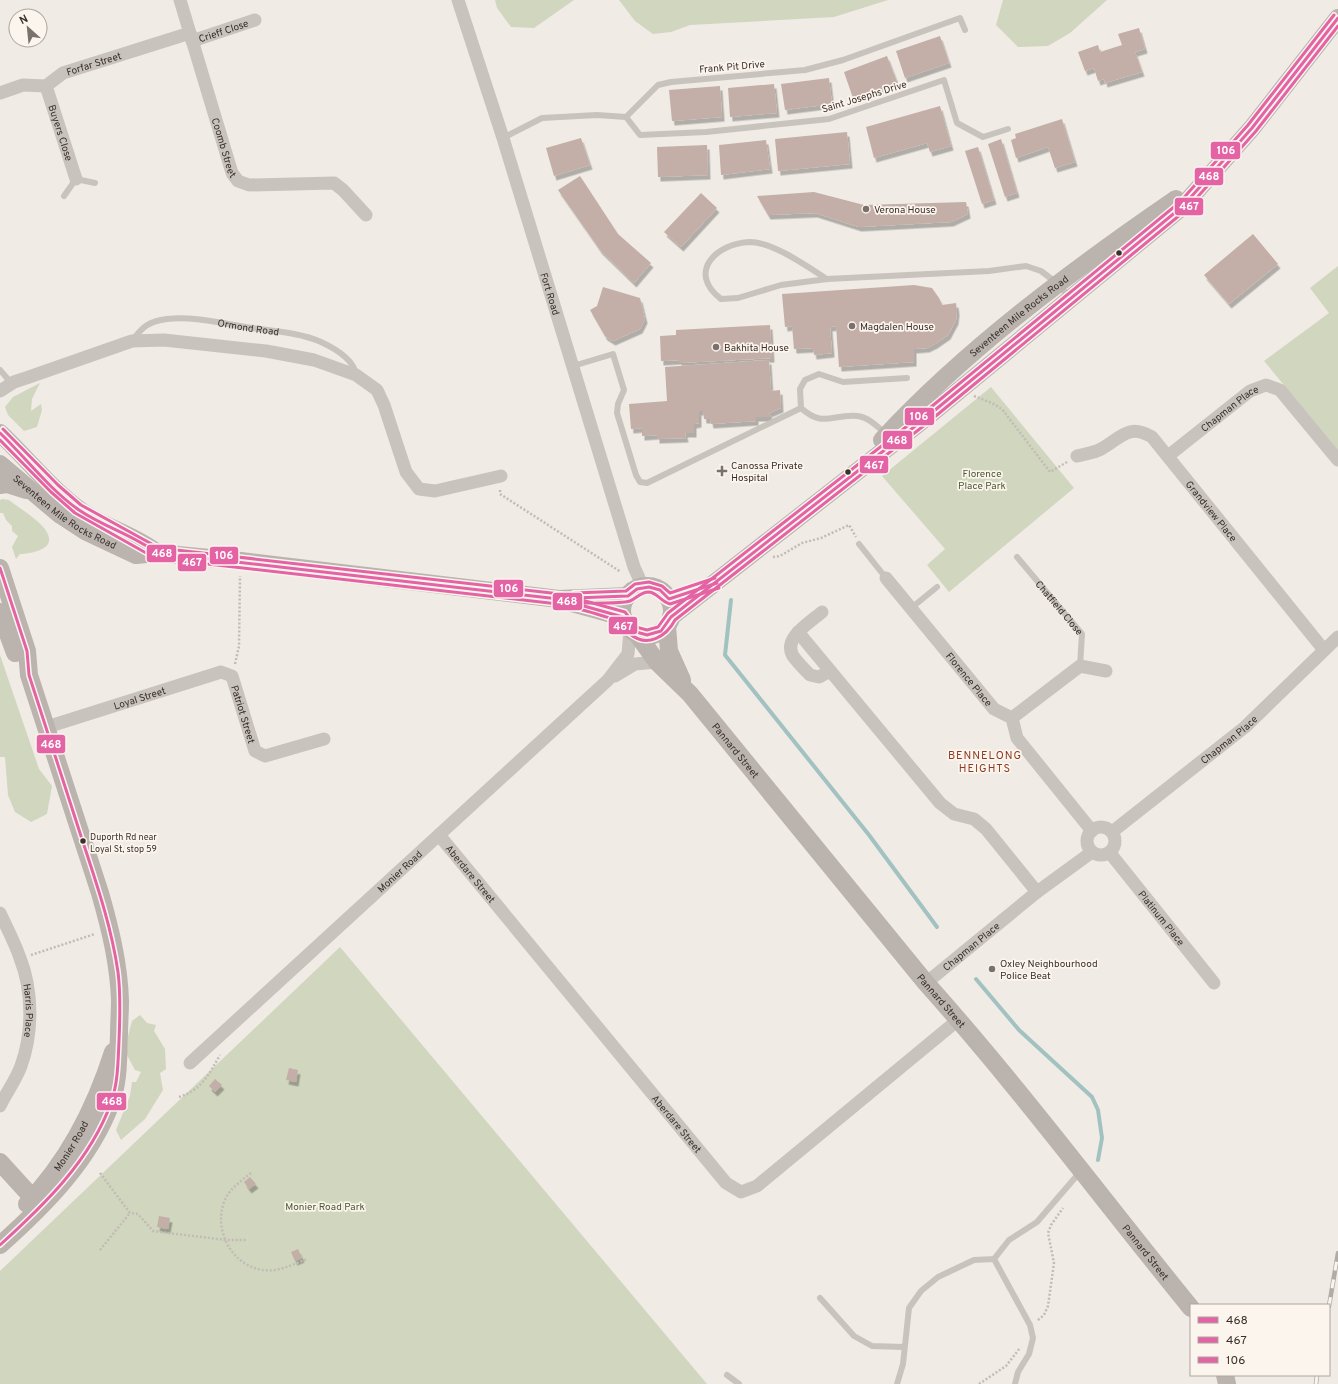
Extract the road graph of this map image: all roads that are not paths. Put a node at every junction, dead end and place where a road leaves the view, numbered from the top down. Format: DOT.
graph roads {
  1 [pos="180,0"];
  2 [pos="458,0"];
  3 [pos="1338,18"];
  4 [pos="255,20"];
  5 [pos="965,30"];
  6 [pos="191,37"];
  7 [pos="46,86"];
  8 [pos="0,93"];
  9 [pos="626,117"];
  10 [pos="1008,129"];
  11 [pos="503,138"];
  12 [pos="1211,174"];
  13 [pos="76,179"];
  14 [pos="95,184"];
  15 [pos="64,196"];
  16 [pos="366,215"];
  17 [pos="827,279"];
  18 [pos="1058,284"];
  19 [pos="1071,299"];
  20 [pos="132,341"];
  21 [pos="573,366"];
  22 [pos="0,370"];
  23 [pos="356,376"];
  24 [pos="907,378"];
  25 [pos="12,384"];
  26 [pos="0,391"];
  27 [pos="801,408"];
  28 [pos="0,433"];
  29 [pos="887,435"];
  30 [pos="1077,456"];
  31 [pos="1168,456"];
  32 [pos="1338,460"];
  33 [pos="0,464"];
  34 [pos="501,476"];
  35 [pos="846,479"];
  36 [pos="0,485"];
  37 [pos="29,490"];
  38 [pos="859,544"];
  39 [pos="157,553"];
  40 [pos="1017,556"];
  41 [pos="0,568"];
  42 [pos="886,578"];
  43 [pos="715,584"];
  44 [pos="643,587"];
  45 [pos="937,587"];
  46 [pos="628,596"];
  47 [pos="558,599"];
  48 [pos="669,599"];
  49 [pos="910,609"];
  50 [pos="0,612"];
  51 [pos="822,612"];
  52 [pos="669,622"];
  53 [pos="630,627"];
  54 [pos="798,632"];
  55 [pos="1338,637"];
  56 [pos="1324,650"];
  57 [pos="657,662"];
  58 [pos="1080,666"];
  59 [pos="830,671"];
  60 [pos="1106,671"];
  61 [pos="29,675"];
  62 [pos="232,676"];
  63 [pos="608,680"];
  64 [pos="690,694"];
  65 [pos="1012,718"];
  66 [pos="47,727"];
  67 [pos="324,739"];
  68 [pos="1092,831"];
  69 [pos="1112,832"];
  70 [pos="438,836"];
  71 [pos="1092,852"];
  72 [pos="1110,853"];
  73 [pos="1037,892"];
  74 [pos="0,913"];
  75 [pos="1214,982"];
  76 [pos="926,983"];
  77 [pos="958,1020"];
  78 [pos="190,1063"];
  79 [pos="0,1106"];
  80 [pos="0,1162"];
  81 [pos="1081,1170"];
  82 [pos="37,1202"];
  83 [pos="0,1229"];
  84 [pos="0,1245"];
  85 [pos="994,1260"];
  86 [pos="820,1298"];
  87 [pos="1190,1307"];
  88 [pos="904,1348"];
  89 [pos="727,1375"];
  90 [pos="738,1384"];
  91 [pos="897,1384"];
  92 [pos="1015,1384"];
  1 -- 6 [label="street, Coomb Street"];
  2 -- 11 [label="street, Fort Road"];
  3 -- 12 [label="main road, Seventeen Mile Rocks Road"];
  4 -- 6 [label="street, Crieff Close"];
  5 -- 9 [label="lane, Frank Pit Drive"];
  6 -- 7 [label="street, Forfar Street"];
  6 -- 16 [label="street, Coomb Street"];
  7 -- 8 [label="street"];
  7 -- 13 [label="street, Buyers Close"];
  9 -- 10 [label="lane, Saint Josephs Drive"];
  9 -- 11 [label="lane"];
  11 -- 21 [label="street, Fort Road"];
  12 -- 18 [label="main road, Seventeen Mile Rocks Road"];
  12 -- 19 [label="main road, Seventeen Mile Rocks Road"];
  13 -- 14 [label="lane"];
  13 -- 15 [label="lane"];
  17 -- 17 [label="lane"];
  17 -- 18 [label="lane"];
  18 -- 19 [label="lane"];
  18 -- 29 [label="main road, Seventeen Mile Rocks Road"];
  19 -- 35 [label="main road, Seventeen Mile Rocks Road"];
  20 -- 23 [label="street, Ormond Road"];
  20 -- 23 [label="lane, Ormond Road"];
  20 -- 25 [label="street, Ormond Road"];
  21 -- 27 [label="lane"];
  21 -- 44 [label="street, Fort Road"];
  22 -- 25 [label="lane"];
  23 -- 34 [label="street, Ormond Road"];
  24 -- 27 [label="lane"];
  25 -- 26 [label="street, Ormond Road"];
  27 -- 29 [label="lane"];
  28 -- 39 [label="main road, Seventeen Mile Rocks Road"];
  29 -- 35 [label="main road, Seventeen Mile Rocks Road"];
  30 -- 31 [label="street, Grandview Place"];
  31 -- 32 [label="street, Chapman Place"];
  31 -- 56 [label="street, Grandview Place"];
  33 -- 37 [label="main road, Seventeen Mile Rocks Road"];
  35 -- 43 [label="main road, Seventeen Mile Rocks Road"];
  36 -- 37 [label="main road"];
  37 -- 39 [label="main road, Seventeen Mile Rocks Road"];
  38 -- 42 [label="lane, Florence Place"];
  39 -- 47 [label="main road, Seventeen Mile Rocks Road"];
  40 -- 58 [label="lane, Chatfield Close"];
  41 -- 61 [label="main road"];
  42 -- 49 [label="street, Florence Place"];
  43 -- 48 [label="main road, Seventeen Mile Rocks Road"];
  43 -- 52 [label="main road, Seventeen Mile Rocks Road"];
  44 -- 46 [label="main road"];
  44 -- 48 [label="main road"];
  45 -- 49 [label="lane"];
  46 -- 47 [label="main road, Seventeen Mile Rocks Road"];
  46 -- 53 [label="main road"];
  47 -- 53 [label="main road, Seventeen Mile Rocks Road"];
  48 -- 52 [label="main road"];
  49 -- 65 [label="street, Florence Place"];
  50 -- 61 [label="main road"];
  51 -- 54 [label="street"];
  52 -- 53 [label="main road"];
  52 -- 64 [label="main road, Pannard Street"];
  53 -- 57 [label="main road, Pannard Street"];
  53 -- 63 [label="street, Monier Road"];
  54 -- 59 [label="street"];
  54 -- 59 [label="street"];
  55 -- 56 [label="street, Chapman Place"];
  56 -- 69 [label="street, Chapman Place"];
  57 -- 63 [label="street, Monier Road"];
  57 -- 64 [label="main road, Pannard Street"];
  58 -- 60 [label="street"];
  58 -- 65 [label="street"];
  59 -- 73 [label="street"];
  61 -- 66 [label="main road, Monier Road"];
  62 -- 66 [label="street, Loyal Street"];
  62 -- 67 [label="street, Patriot Street"];
  63 -- 70 [label="street, Monier Road"];
  64 -- 76 [label="main road, Pannard Street"];
  65 -- 68 [label="street"];
  66 -- 82 [label="main road, Monier Road"];
  68 -- 69 [label="street"];
  68 -- 71 [label="street"];
  69 -- 72 [label="street"];
  70 -- 77 [label="street, Aberdare Street"];
  70 -- 78 [label="street, Monier Road"];
  71 -- 72 [label="street"];
  71 -- 73 [label="street, Chapman Place"];
  72 -- 75 [label="street, Platinum Place"];
  73 -- 76 [label="street, Chapman Place"];
  74 -- 79 [label="street, Harris Place"];
  76 -- 77 [label="main road, Pannard Street"];
  77 -- 81 [label="main road, Pannard Street"];
  80 -- 82 [label="main road"];
  81 -- 85 [label="lane"];
  81 -- 87 [label="main road, Pannard Street"];
  82 -- 83 [label="main road, Monier Road"];
  82 -- 84 [label="main road, Monier Road"];
  85 -- 88 [label="lane"];
  85 -- 92 [label="lane"];
  86 -- 88 [label="lane"];
  88 -- 91 [label="lane"];
  89 -- 90 [label="lane"];
}
